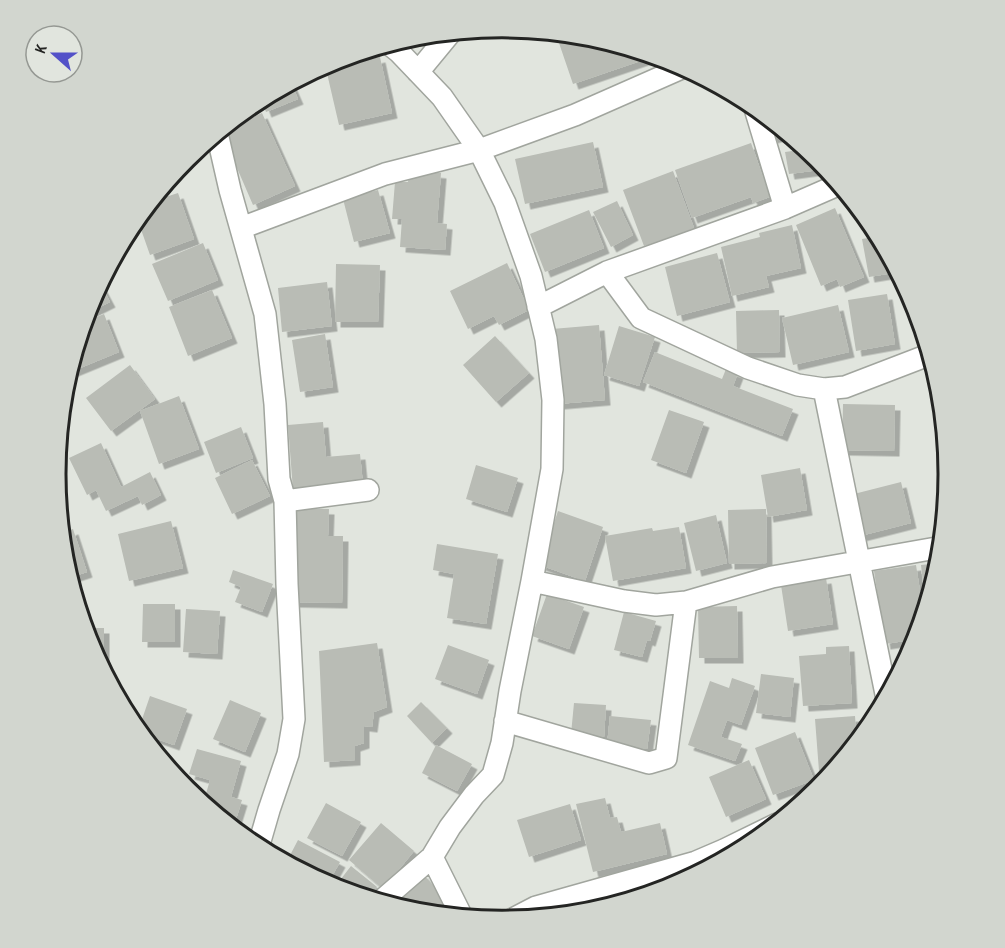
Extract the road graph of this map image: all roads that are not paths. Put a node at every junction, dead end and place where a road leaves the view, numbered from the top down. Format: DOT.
graph roads {
  1 [pos="443,41"];
  2 [pos="396,51"];
  3 [pos="418,72"];
  4 [pos="672,72"];
  5 [pos="759,121"];
  6 [pos="219,143"];
  7 [pos="479,150"];
  8 [pos="832,187"];
  9 [pos="785,208"];
  10 [pos="241,228"];
  11 [pos="607,272"];
  12 [pos="538,307"];
  13 [pos="923,357"];
  14 [pos="824,389"];
  15 [pos="368,490"];
  16 [pos="285,501"];
  17 [pos="932,549"];
  18 [pos="859,562"];
  19 [pos="532,581"];
  20 [pos="686,602"];
  21 [pos="884,686"];
  22 [pos="505,721"];
  23 [pos="261,838"];
  24 [pos="432,857"];
  25 [pos="678,873"];
  26 [pos="388,895"];
  27 [pos="587,902"];
  28 [pos="565,906"];
  29 [pos="458,908"];
  30 [pos="532,910"];
  1 -- 3 [label="street"];
  2 -- 3 [label="street"];
  3 -- 7 [label="street"];
  4 -- 7 [label="street"];
  5 -- 9 [label="street"];
  6 -- 10 [label="street"];
  7 -- 10 [label="street"];
  7 -- 12 [label="street"];
  8 -- 9 [label="street"];
  9 -- 11 [label="street"];
  10 -- 16 [label="street"];
  11 -- 12 [label="street"];
  11 -- 14 [label="street"];
  12 -- 19 [label="street"];
  13 -- 14 [label="street"];
  14 -- 18 [label="street"];
  15 -- 16 [label="street"];
  16 -- 23 [label="street"];
  17 -- 18 [label="street"];
  18 -- 20 [label="street"];
  18 -- 21 [label="street"];
  19 -- 20 [label="street"];
  19 -- 22 [label="street"];
  20 -- 22 [label="street"];
  22 -- 24 [label="street"];
  24 -- 26 [label="street"];
  24 -- 29 [label="street"];
  25 -- 27 [label="street"];
  28 -- 30 [label="street"];
}
